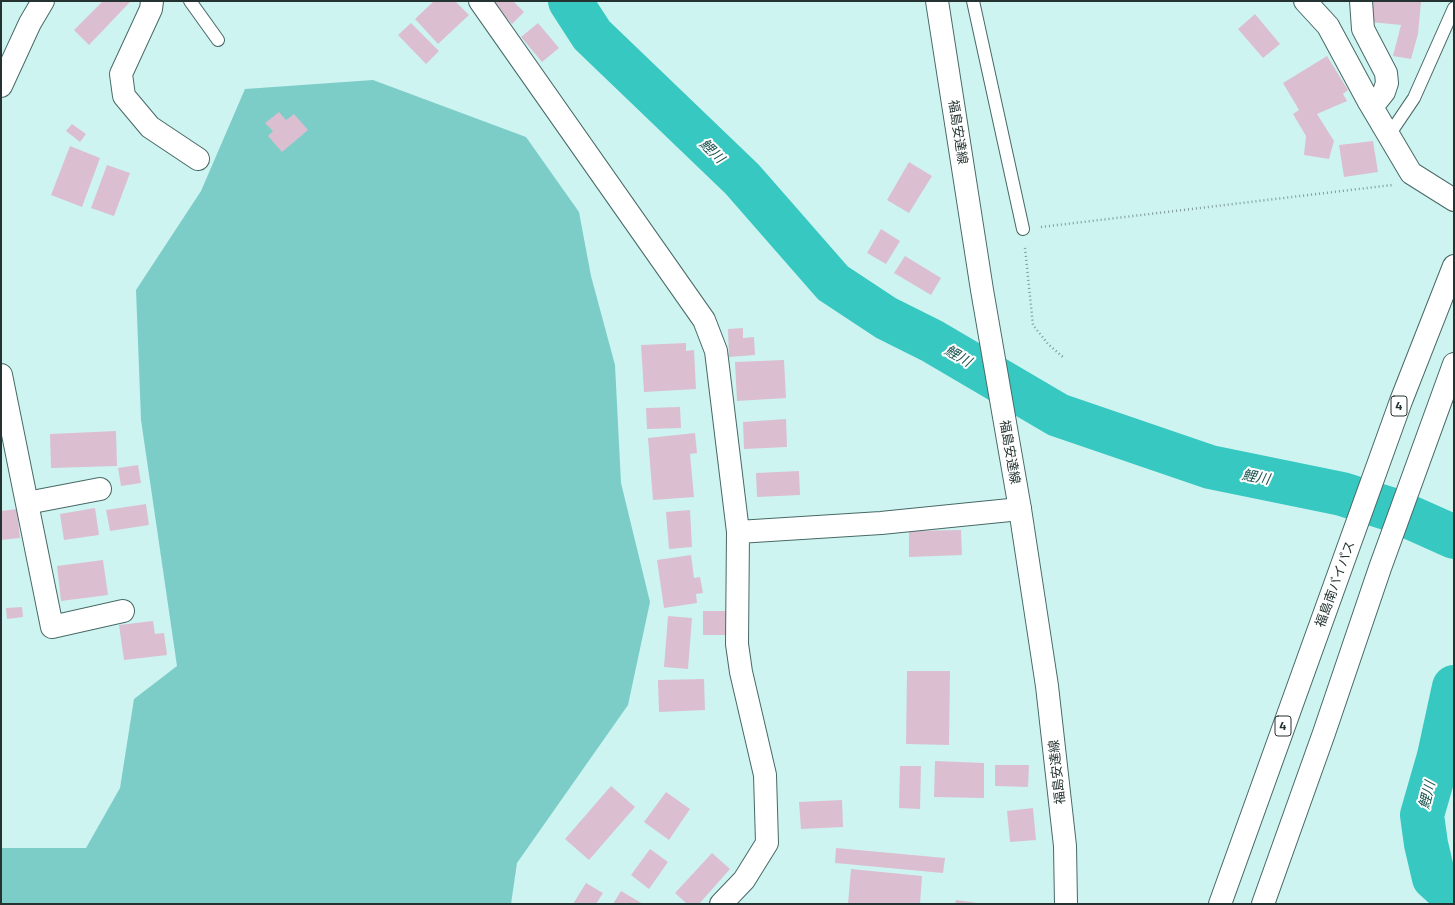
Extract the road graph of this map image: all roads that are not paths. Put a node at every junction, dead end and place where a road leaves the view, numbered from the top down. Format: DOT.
graph roads {
  1 [pos="44,1"];
  2 [pos="152,1"];
  3 [pos="190,1"];
  4 [pos="480,1"];
  5 [pos="937,1"];
  6 [pos="973,1"];
  7 [pos="1305,1"];
  8 [pos="1361,1"];
  9 [pos="1454,8"];
  10 [pos="218,40"];
  11 [pos="1,86"];
  12 [pos="1372,107"];
  13 [pos="1389,135"];
  14 [pos="198,159"];
  15 [pos="1454,200"];
  16 [pos="1023,229"];
  17 [pos="1454,266"];
  18 [pos="1454,364"];
  19 [pos="1,375"];
  20 [pos="100,489"];
  21 [pos="26,503"];
  22 [pos="1020,509"];
  23 [pos="738,532"];
  24 [pos="123,611"];
  25 [pos="720,904"];
  26 [pos="1066,904"];
  27 [pos="1220,904"];
  28 [pos="1263,904"];
  1 -- 11 [label="main road"];
  2 -- 14 [label="main road"];
  3 -- 10 [label="lane"];
  4 -- 23 [label="main road"];
  5 -- 22 [label="main road, 福島安達線"];
  6 -- 16 [label="lane"];
  7 -- 12 [label="main road"];
  8 -- 12 [label="main road"];
  9 -- 13 [label="lane"];
  12 -- 13 [label="main road"];
  13 -- 15 [label="main road"];
  17 -- 27 [label="main road, 福島南バイパス / 4"];
  18 -- 28 [label="main road"];
  19 -- 21 [label="main road"];
  20 -- 21 [label="main road"];
  21 -- 24 [label="main road"];
  22 -- 23 [label="main road"];
  22 -- 26 [label="main road, 福島安達線"];
  23 -- 25 [label="main road"];
}
